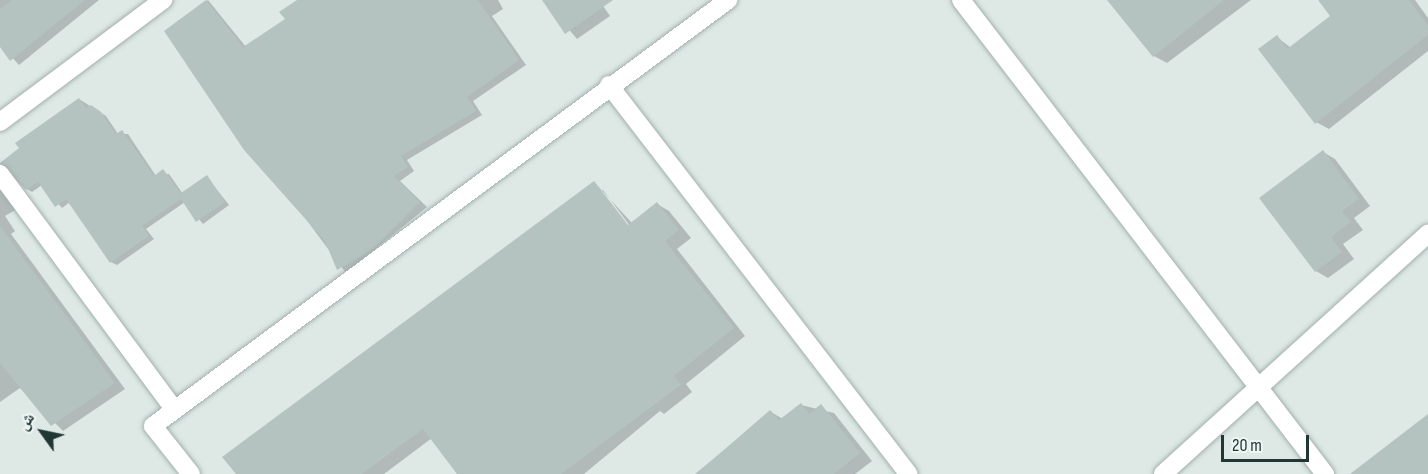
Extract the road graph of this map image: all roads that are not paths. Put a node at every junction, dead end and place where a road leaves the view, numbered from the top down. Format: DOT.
graph roads {
  1 [pos="163,0"];
  2 [pos="728,0"];
  3 [pos="961,0"];
  4 [pos="609,85"];
  5 [pos="0,123"];
  6 [pos="0,174"];
  7 [pos="1428,234"];
  8 [pos="1260,384"];
  9 [pos="174,409"];
  10 [pos="191,474"];
  11 [pos="909,474"];
  12 [pos="1163,474"];
  13 [pos="1326,474"];
  1 -- 5 [label="street"];
  2 -- 4 [label="street"];
  3 -- 8 [label="street"];
  4 -- 9 [label="street"];
  4 -- 11 [label="street"];
  6 -- 9 [label="street"];
  7 -- 8 [label="street"];
  8 -- 12 [label="street"];
  8 -- 13 [label="street"];
  9 -- 10 [label="street"];
}
